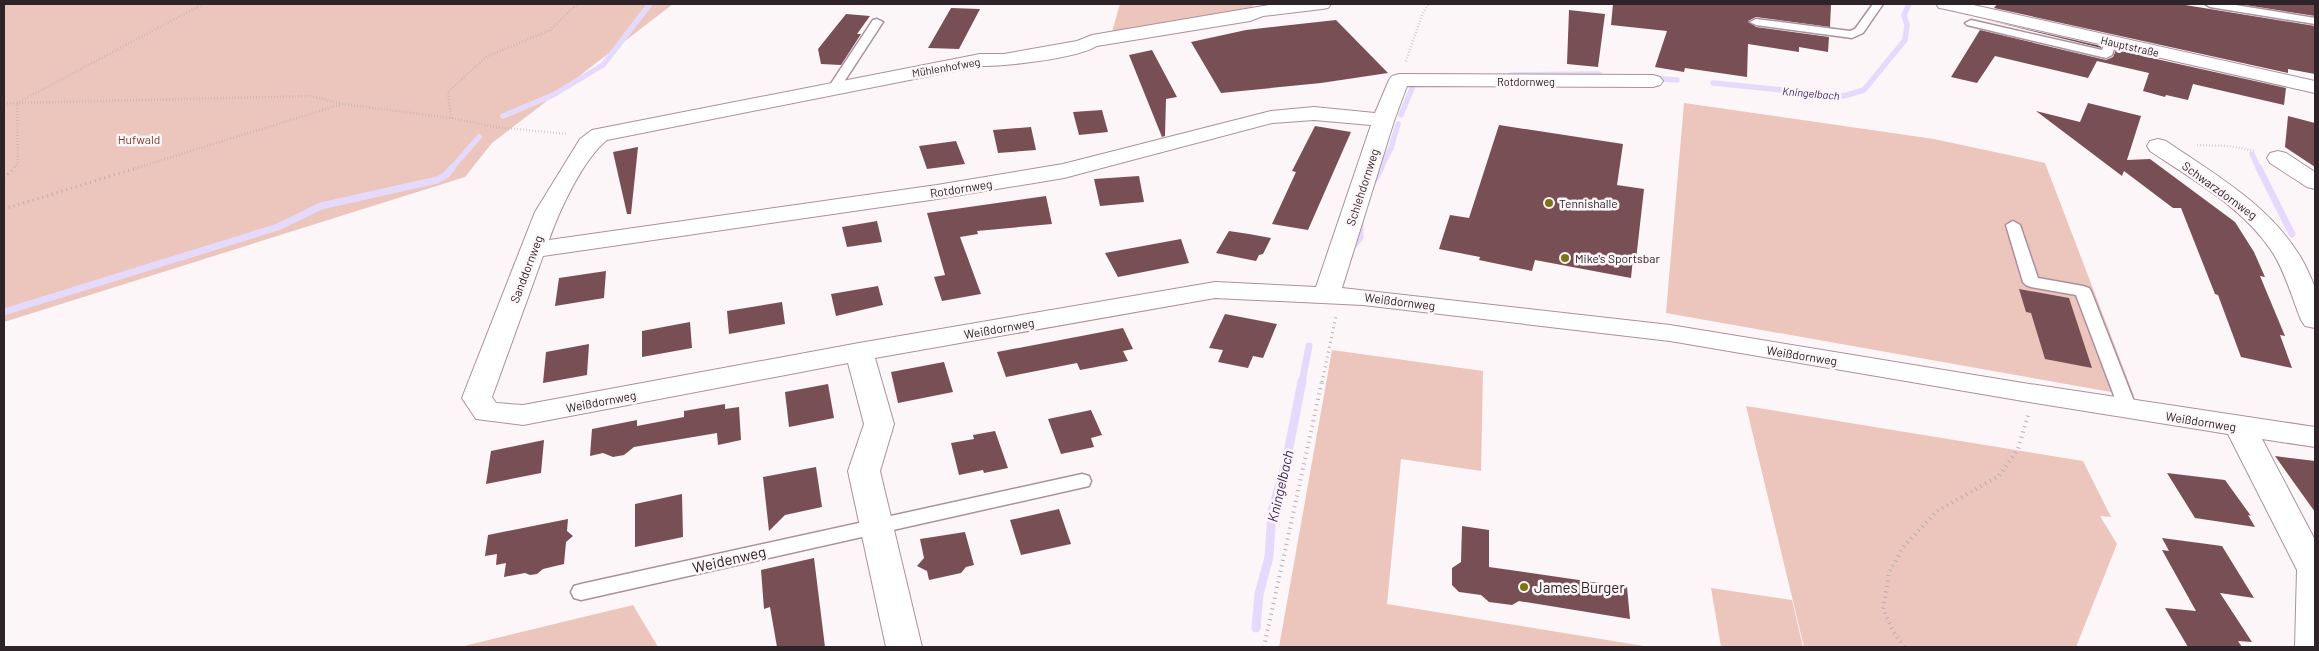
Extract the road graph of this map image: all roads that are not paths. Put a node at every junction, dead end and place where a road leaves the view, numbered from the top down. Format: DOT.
graph roads {
  1 [pos="1322,4"];
  2 [pos="1878,4"];
  3 [pos="1945,4"];
  4 [pos="2210,4"];
  5 [pos="1267,6"];
  6 [pos="2315,21"];
  7 [pos="877,22"];
  8 [pos="1756,22"];
  9 [pos="1971,23"];
  10 [pos="2110,42"];
  11 [pos="1399,80"];
  12 [pos="1653,81"];
  13 [pos="834,88"];
  14 [pos="2315,88"];
  15 [pos="1383,121"];
  16 [pos="600,135"];
  17 [pos="2158,146"];
  18 [pos="2278,158"];
  19 [pos="2315,182"];
  20 [pos="2013,225"];
  21 [pos="534,250"];
  22 [pos="1333,295"];
  23 [pos="2315,320"];
  24 [pos="859,352"];
  25 [pos="2128,409"];
  26 [pos="487,412"];
  27 [pos="2240,427"];
  28 [pos="2315,437"];
  29 [pos="1082,481"];
  30 [pos="876,526"];
  31 [pos="581,592"];
  32 [pos="904,647"];
  33 [pos="2313,647"];
  1 -- 5 [label="street, Mühlenhofweg"];
  2 -- 8 [label="lane"];
  3 -- 10 [label="street, Hauptstraße"];
  4 -- 6 [label="lane"];
  5 -- 13 [label="street, Mühlenhofweg"];
  7 -- 13 [label="lane"];
  9 -- 10 [label="lane"];
  10 -- 14 [label="street, Hauptstraße"];
  11 -- 12 [label="street, Rotdornweg"];
  11 -- 15 [label="street, Schlehdornweg"];
  13 -- 16 [label="street, Mühlenhofweg"];
  15 -- 21 [label="street, Rotdornweg"];
  15 -- 22 [label="street, Schlehdornweg"];
  16 -- 21 [label="street, Sanddornweg"];
  17 -- 23 [label="street, Schwarzdornweg"];
  18 -- 19 [label="street"];
  20 -- 25 [label="lane"];
  21 -- 26 [label="street, Sanddornweg"];
  22 -- 24 [label="street, Weißdornweg"];
  22 -- 25 [label="street, Weißdornweg"];
  24 -- 26 [label="street, Weißdornweg"];
  24 -- 30 [label="street"];
  25 -- 27 [label="street, Weißdornweg"];
  27 -- 28 [label="street, Weißdornweg"];
  27 -- 33 [label="street"];
  29 -- 30 [label="lane, Weidenweg"];
  30 -- 31 [label="lane, Weidenweg"];
  30 -- 32 [label="street"];
}
